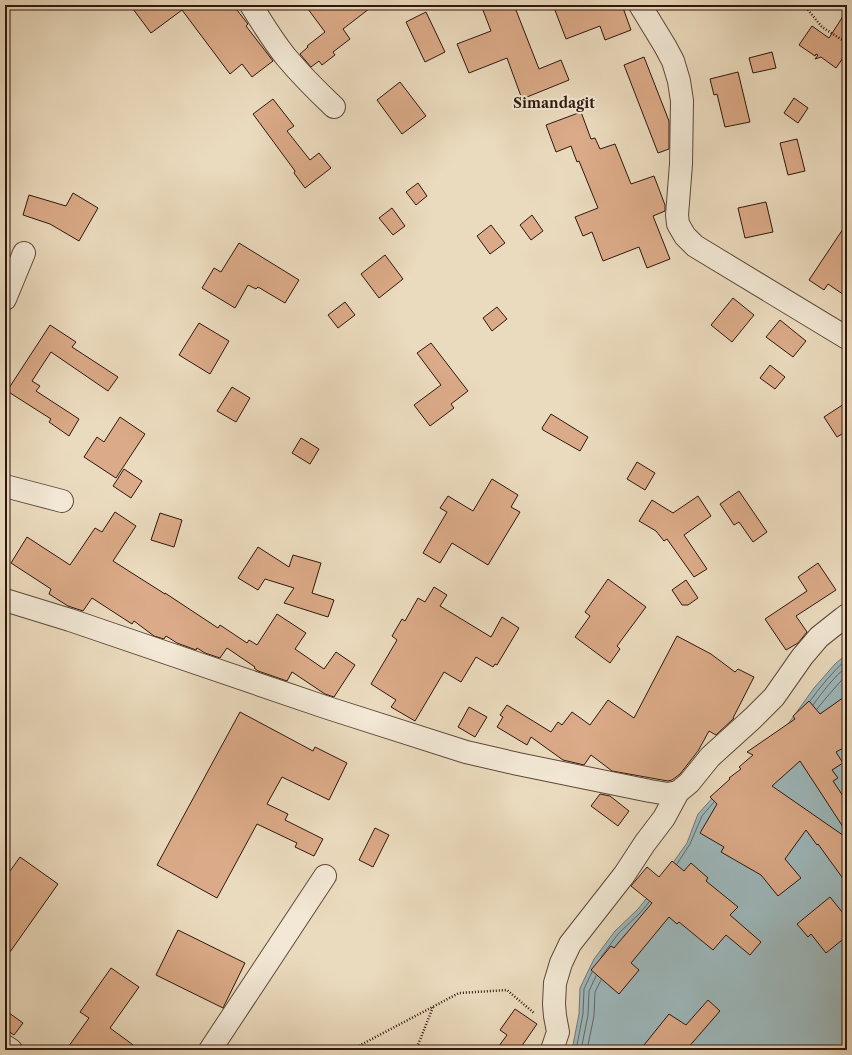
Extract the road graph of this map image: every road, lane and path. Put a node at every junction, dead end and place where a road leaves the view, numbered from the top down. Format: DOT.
graph roads {
  1 [pos="251,5"];
  2 [pos="640,5"];
  3 [pos="804,5"];
  4 [pos="847,43"];
  5 [pos="334,107"];
  6 [pos="24,253"];
  7 [pos="5,299"];
  8 [pos="847,338"];
  9 [pos="5,486"];
  10 [pos="62,501"];
  11 [pos="5,600"];
  12 [pos="847,615"];
  13 [pos="678,792"];
  14 [pos="324,876"];
  15 [pos="433,1007"];
  16 [pos="555,1041"];
  17 [pos="5,1046"];
  18 [pos="10,1050"];
  19 [pos="210,1050"];
  20 [pos="351,1050"];
  21 [pos="416,1050"];
  1 -- 5 [label="street"];
  2 -- 8 [label="street"];
  3 -- 4 [label="path"];
  6 -- 7 [label="street"];
  9 -- 10 [label="street"];
  11 -- 13 [label="street"];
  12 -- 13 [label="street"];
  13 -- 16 [label="street"];
  14 -- 19 [label="street"];
  15 -- 16 [label="path"];
  15 -- 20 [label="path"];
  15 -- 21 [label="path"];
  17 -- 18 [label="street"];
}
